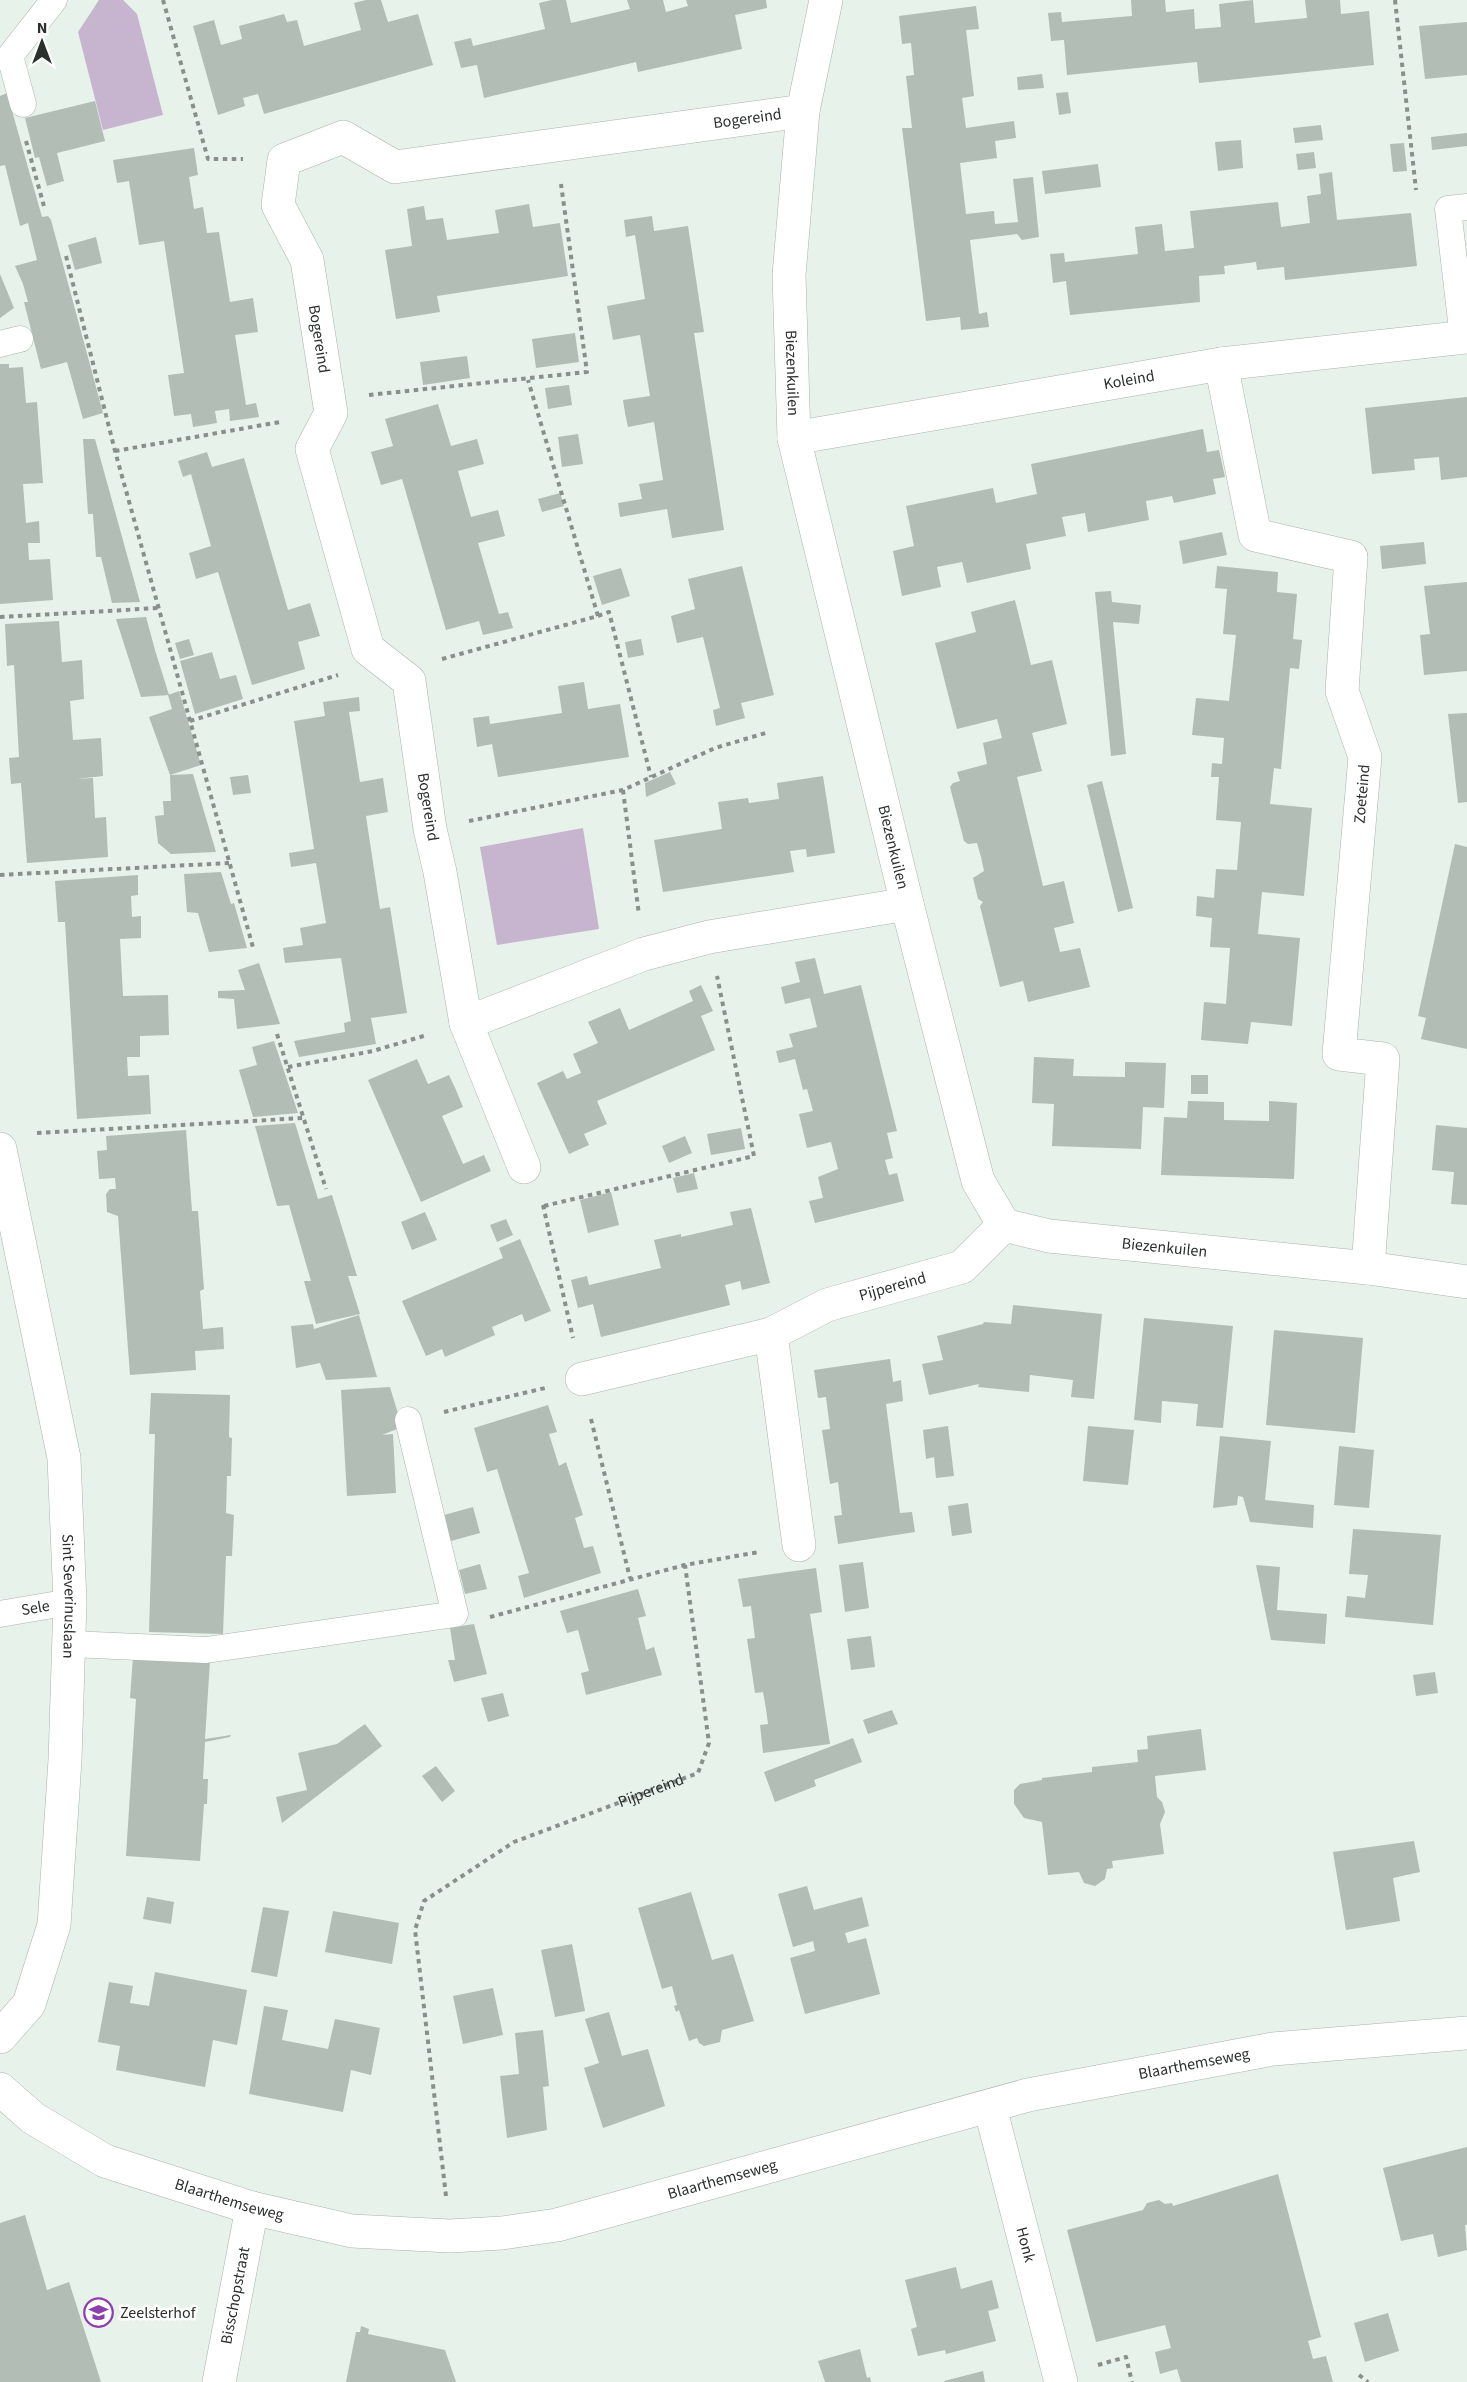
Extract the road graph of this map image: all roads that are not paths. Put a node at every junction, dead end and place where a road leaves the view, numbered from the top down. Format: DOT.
graph roads {
  1 [pos="54,0"];
  2 [pos="826,0"];
  3 [pos="23,104"];
  4 [pos="803,111"];
  5 [pos="1457,208"];
  6 [pos="1465,338"];
  7 [pos="1221,364"];
  8 [pos="794,438"];
  9 [pos="907,904"];
  10 [pos="466,1023"];
  11 [pos="0,1149"];
  12 [pos="525,1167"];
  13 [pos="1004,1226"];
  14 [pos="1368,1268"];
  15 [pos="1467,1282"];
  16 [pos="771,1334"];
  17 [pos="582,1379"];
  18 [pos="408,1420"];
  19 [pos="799,1545"];
  20 [pos="70,1602"];
  21 [pos="0,1614"];
  22 [pos="70,1644"];
  23 [pos="1467,2033"];
  24 [pos="0,2037"];
  25 [pos="0,2089"];
  26 [pos="990,2107"];
  27 [pos="252,2208"];
  28 [pos="219,2382"];
  29 [pos="1061,2382"];
  1 -- 3 [label="lane"];
  2 -- 4 [label="street, Biezenkuilen"];
  4 -- 8 [label="street, Biezenkuilen"];
  4 -- 10 [label="street, Bogereind"];
  5 -- 6 [label="lane"];
  6 -- 7 [label="street, Koleind"];
  7 -- 8 [label="street, Koleind"];
  7 -- 14 [label="street, Zoeteind"];
  8 -- 9 [label="street, Biezenkuilen"];
  9 -- 10 [label="street"];
  9 -- 13 [label="street, Biezenkuilen"];
  10 -- 12 [label="street, Bogereind"];
  11 -- 20 [label="street, Sint Severinuslaan"];
  13 -- 14 [label="street, Biezenkuilen"];
  13 -- 16 [label="street, Pijpereind"];
  14 -- 15 [label="street, Biezenkuilen"];
  16 -- 17 [label="street, Pijpereind"];
  16 -- 19 [label="street"];
  18 -- 22 [label="lane"];
  20 -- 21 [label="lane, Sele"];
  20 -- 22 [label="street, Sint Severinuslaan"];
  22 -- 24 [label="street, Sint Severinuslaan"];
  23 -- 26 [label="street, Blaarthemseweg"];
  25 -- 27 [label="street, Blaarthemseweg"];
  26 -- 27 [label="street, Blaarthemseweg"];
  26 -- 29 [label="street, Honk"];
  27 -- 28 [label="street, Bisschopstraat"];
}
